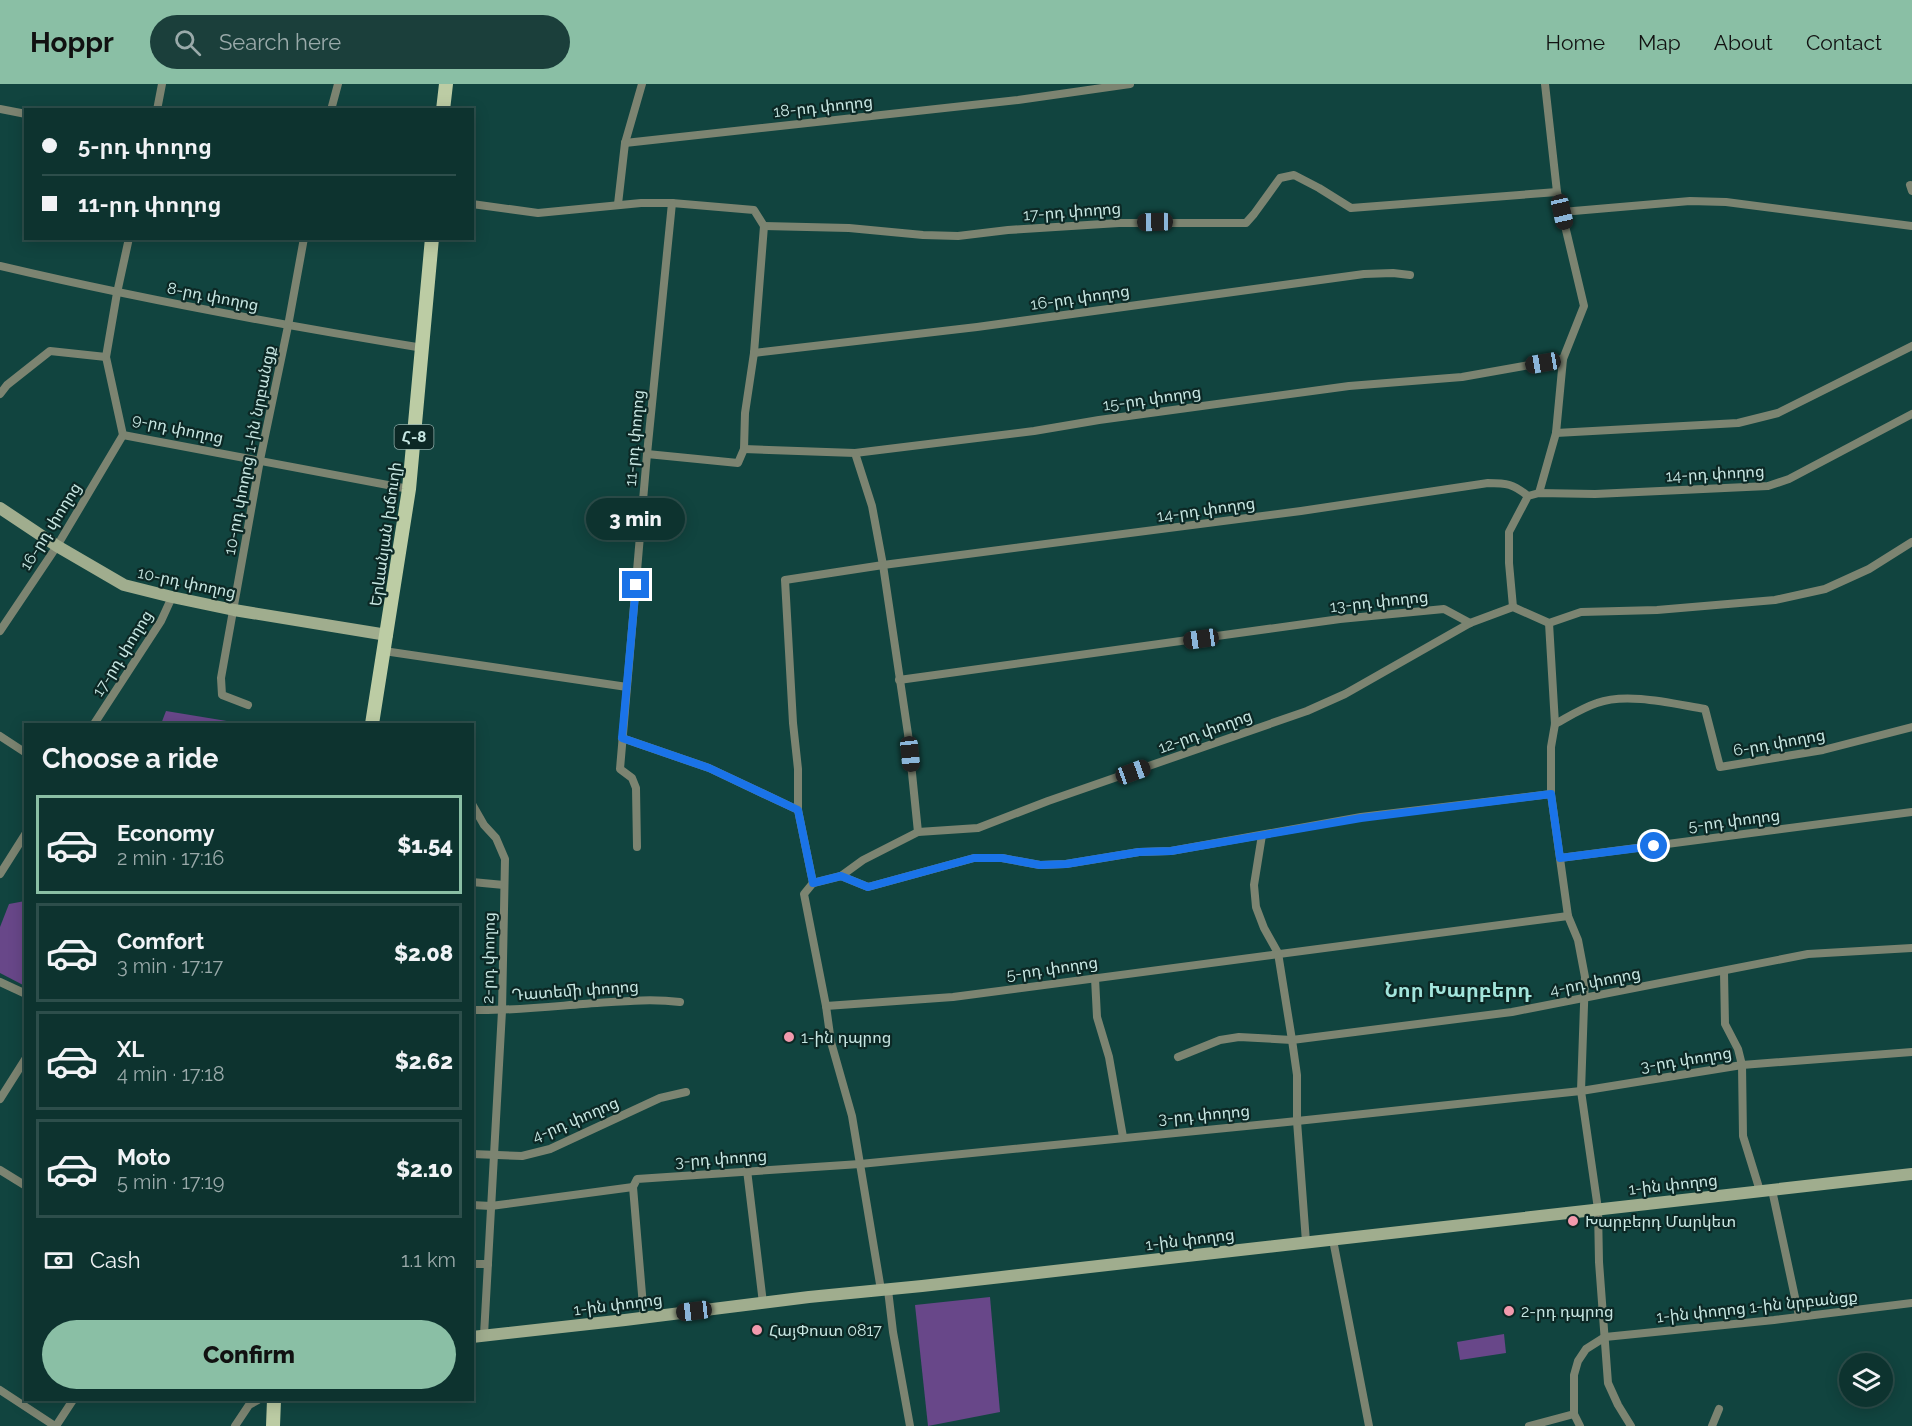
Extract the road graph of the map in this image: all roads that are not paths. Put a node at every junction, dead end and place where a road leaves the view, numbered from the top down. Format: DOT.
graph roads {
  1 [pos="162,84"];
  2 [pos="338,84"];
  3 [pos="446,84"];
  4 [pos="642,84"];
  5 [pos="1130,84"];
  6 [pos="1545,84"];
  7 [pos="157,108"];
  8 [pos="332,108"];
  9 [pos="443,108"];
  10 [pos="0,109"];
  11 [pos="24,114"];
  12 [pos="625,143"];
  13 [pos="1557,192"];
  14 [pos="672,203"];
  15 [pos="474,204"];
  16 [pos="618,204"];
  17 [pos="1562,212"];
  18 [pos="764,226"];
  19 [pos="1912,226"];
  20 [pos="129,240"];
  21 [pos="304,240"];
  22 [pos="432,240"];
  23 [pos="0,266"];
  24 [pos="1410,275"];
  25 [pos="117,293"];
  26 [pos="288,326"];
  27 [pos="1912,346"];
  28 [pos="423,348"];
  29 [pos="754,353"];
  30 [pos="106,357"];
  31 [pos="1563,359"];
  32 [pos="0,394"];
  33 [pos="1912,414"];
  34 [pos="1556,433"];
  35 [pos="123,435"];
  36 [pos="744,449"];
  37 [pos="855,453"];
  38 [pos="647,454"];
  39 [pos="260,460"];
  40 [pos="409,489"];
  41 [pos="1539,493"];
  42 [pos="1528,496"];
  43 [pos="0,508"];
  44 [pos="1912,542"];
  45 [pos="57,546"];
  46 [pos="884,565"];
  47 [pos="172,597"];
  48 [pos="1513,607"];
  49 [pos="234,610"];
  50 [pos="1549,622"];
  51 [pos="1470,623"];
  52 [pos="0,631"];
  53 [pos="387,635"];
  54 [pos="384,651"];
  55 [pos="899,680"];
  56 [pos="627,687"];
  57 [pos="248,705"];
  58 [pos="95,723"];
  59 [pos="372,723"];
  60 [pos="1555,724"];
  61 [pos="1912,727"];
  62 [pos="0,736"];
  63 [pos="622,738"];
  64 [pos="24,752"];
  65 [pos="1551,794"];
  66 [pos="474,808"];
  67 [pos="798,810"];
  68 [pos="1912,812"];
  69 [pos="918,832"];
  70 [pos="1262,835"];
  71 [pos="24,836"];
  72 [pos="637,847"];
  73 [pos="1560,858"];
  74 [pos="0,874"];
  75 [pos="841,876"];
  76 [pos="474,882"];
  77 [pos="813,883"];
  78 [pos="504,885"];
  79 [pos="1568,916"];
  80 [pos="1912,948"];
  81 [pos="1278,953"];
  82 [pos="1724,972"];
  83 [pos="1095,978"];
  84 [pos="0,982"];
  85 [pos="24,993"];
  86 [pos="1583,999"];
  87 [pos="680,1002"];
  88 [pos="826,1006"];
  89 [pos="474,1010"];
  90 [pos="502,1011"];
  91 [pos="1292,1040"];
  92 [pos="1912,1052"];
  93 [pos="1178,1057"];
  94 [pos="24,1062"];
  95 [pos="1742,1065"];
  96 [pos="1581,1091"];
  97 [pos="686,1092"];
  98 [pos="0,1099"];
  99 [pos="1297,1121"];
  100 [pos="1123,1137"];
  101 [pos="474,1154"];
  102 [pos="495,1156"];
  103 [pos="860,1164"];
  104 [pos="0,1170"];
  105 [pos="747,1170"];
  106 [pos="1912,1174"];
  107 [pos="24,1185"];
  108 [pos="633,1187"];
  109 [pos="1766,1190"];
  110 [pos="474,1205"];
  111 [pos="491,1206"];
  112 [pos="1598,1209"];
  113 [pos="1333,1240"];
  114 [pos="1306,1242"];
  115 [pos="474,1264"];
  116 [pos="488,1264"];
  117 [pos="885,1290"];
  118 [pos="763,1303"];
  119 [pos="1912,1303"];
  120 [pos="1799,1316"];
  121 [pos="644,1318"];
  122 [pos="478,1336"];
  123 [pos="1605,1337"];
  124 [pos="0,1390"];
  125 [pos="72,1401"];
  126 [pos="256,1401"];
  127 [pos="274,1401"];
  128 [pos="1719,1409"];
  129 [pos="1574,1414"];
  130 [pos="56,1426"];
  131 [pos="234,1426"];
  132 [pos="273,1426"];
  133 [pos="910,1426"];
  134 [pos="1368,1426"];
  135 [pos="1529,1426"];
  136 [pos="1580,1426"];
  137 [pos="1631,1426"];
  138 [pos="1712,1426"];
  1 -- 7 [label="street"];
  2 -- 8 [label="street"];
  3 -- 9 [label="main road"];
  4 -- 12 [label="street"];
  5 -- 12 [label="street, 18-րդ փողոց"];
  6 -- 13 [label="street"];
  10 -- 11 [label="street"];
  12 -- 16 [label="street"];
  13 -- 17 [label="street"];
  13 -- 18 [label="street, 17-րդ փողոց"];
  14 -- 16 [label="street"];
  14 -- 18 [label="street"];
  14 -- 38 [label="street, 11-րդ փողոց"];
  15 -- 16 [label="street"];
  17 -- 19 [label="street"];
  17 -- 31 [label="street"];
  18 -- 29 [label="street"];
  20 -- 25 [label="street"];
  21 -- 26 [label="street, 10-րդ փողոց 1-ին նրբանցք"];
  22 -- 28 [label="main road, Երևանյան խճուղի / Հ-8"];
  23 -- 25 [label="street, 8-րդ փողոց"];
  24 -- 29 [label="street, 16-րդ փողոց"];
  25 -- 26 [label="street, 8-րդ փողոց"];
  25 -- 30 [label="street"];
  26 -- 28 [label="street, 8-րդ փողոց"];
  26 -- 39 [label="street, 10-րդ փողոց 1-ին նրբանցք"];
  27 -- 34 [label="street"];
  28 -- 40 [label="main road, Երևանյան խճուղի / Հ-8"];
  29 -- 36 [label="street"];
  30 -- 32 [label="street"];
  30 -- 35 [label="street, 9-րդ փողոց"];
  31 -- 34 [label="street"];
  31 -- 37 [label="street, 15-րդ փողոց"];
  33 -- 41 [label="street, 14-րդ փողոց"];
  34 -- 41 [label="street"];
  35 -- 39 [label="street, 9-րդ փողոց"];
  35 -- 45 [label="street, 16-րդ փողոց"];
  36 -- 37 [label="street, 15-րդ փողոց"];
  36 -- 38 [label="street"];
  37 -- 46 [label="street"];
  38 -- 56 [label="street, 11-րդ փողոց"];
  39 -- 40 [label="street, 9-րդ փողոց"];
  39 -- 49 [label="street, 10-րդ փողոց 1-ին նրբանցք"];
  40 -- 53 [label="main road, Երևանյան խճուղի / Հ-8"];
  41 -- 42 [label="street, 14-րդ փողոց"];
  42 -- 46 [label="street, 14-րդ փողոց"];
  42 -- 48 [label="street"];
  43 -- 45 [label="main road, 10-րդ փողոց"];
  44 -- 50 [label="street"];
  45 -- 47 [label="main road, 10-րդ փողոց"];
  45 -- 52 [label="street, 16-րդ փողոց"];
  46 -- 55 [label="street"];
  46 -- 67 [label="street, 14-րդ փողոց"];
  47 -- 49 [label="main road, 10-րդ փողոց"];
  47 -- 58 [label="street, 17-րդ փողոց"];
  48 -- 50 [label="street"];
  48 -- 51 [label="street"];
  49 -- 53 [label="main road, 10-րդ փողոց"];
  49 -- 57 [label="street, 10-րդ փողոց 1-ին նրբանցք"];
  50 -- 60 [label="street"];
  51 -- 55 [label="street, 13-րդ փողոց"];
  51 -- 69 [label="street, 12-րդ փողոց"];
  53 -- 54 [label="main road, Երևանյան խճուղի / Հ-8"];
  54 -- 56 [label="street"];
  54 -- 59 [label="main road, Երևանյան խճուղի / Հ-8"];
  55 -- 69 [label="street"];
  56 -- 63 [label="street, 11-րդ փողոց"];
  60 -- 61 [label="street, 6-րդ փողոց"];
  60 -- 65 [label="street"];
  62 -- 64 [label="street"];
  63 -- 67 [label="street"];
  63 -- 72 [label="street, 11-րդ փողոց"];
  65 -- 70 [label="street"];
  65 -- 73 [label="street"];
  66 -- 78 [label="street, 2-րդ փողոց"];
  67 -- 77 [label="street"];
  68 -- 73 [label="street, 5-րդ փողոց"];
  69 -- 75 [label="street, 12-րդ փողոց"];
  70 -- 75 [label="street"];
  70 -- 81 [label="street"];
  71 -- 74 [label="street"];
  73 -- 79 [label="street"];
  75 -- 77 [label="street"];
  76 -- 78 [label="street"];
  77 -- 88 [label="street"];
  78 -- 90 [label="street, 2-րդ փողոց"];
  79 -- 81 [label="street, 5-րդ փողոց"];
  79 -- 86 [label="street"];
  80 -- 82 [label="street, 4-րդ փողոց"];
  81 -- 83 [label="street, 5-րդ փողոց"];
  81 -- 91 [label="street"];
  82 -- 86 [label="street, 4-րդ փողոց"];
  82 -- 95 [label="street"];
  83 -- 88 [label="street, 5-րդ փողոց"];
  83 -- 100 [label="street"];
  84 -- 85 [label="street"];
  86 -- 91 [label="street, 4-րդ փողոց"];
  86 -- 96 [label="street"];
  87 -- 90 [label="street, Դատեմի փողոց"];
  88 -- 103 [label="street"];
  89 -- 90 [label="street, Դատեմի փողոց"];
  90 -- 102 [label="street, 2-րդ փողոց"];
  91 -- 93 [label="street, 4-րդ փողոց"];
  91 -- 99 [label="street"];
  92 -- 95 [label="street, 3-րդ փողոց"];
  94 -- 98 [label="street"];
  95 -- 96 [label="street, 3-րդ փողոց"];
  95 -- 109 [label="street"];
  96 -- 99 [label="street, 3-րդ փողոց"];
  96 -- 112 [label="street"];
  97 -- 102 [label="street, 4-րդ փողոց"];
  99 -- 100 [label="street, 3-րդ փողոց"];
  99 -- 114 [label="street"];
  100 -- 103 [label="street, 3-րդ փողոց"];
  101 -- 102 [label="street, 4-րդ փողոց"];
  102 -- 111 [label="street, 2-րդ փողոց"];
  103 -- 105 [label="street, 3-րդ փողոց"];
  103 -- 117 [label="street"];
  104 -- 107 [label="street"];
  105 -- 108 [label="street, 3-րդ փողոց"];
  105 -- 118 [label="street"];
  106 -- 109 [label="main road, 1-ին փողոց"];
  108 -- 111 [label="street"];
  108 -- 121 [label="street"];
  109 -- 112 [label="main road, 1-ին փողոց"];
  109 -- 120 [label="street"];
  110 -- 111 [label="street"];
  111 -- 116 [label="street, 2-րդ փողոց"];
  112 -- 113 [label="main road, 1-ին փողոց"];
  112 -- 123 [label="street"];
  113 -- 114 [label="main road, 1-ին փողոց"];
  113 -- 134 [label="street"];
  114 -- 117 [label="main road, 1-ին փողոց"];
  115 -- 116 [label="street"];
  116 -- 122 [label="street, 2-րդ փողոց"];
  117 -- 118 [label="main road, 1-ին փողոց"];
  117 -- 133 [label="street"];
  118 -- 121 [label="main road, 1-ին փողոց"];
  119 -- 120 [label="street, 1-ին փողոց 1-ին նրբանցք"];
  120 -- 123 [label="street, 1-ին փողոց 1-ին նրբանցք"];
  121 -- 122 [label="main road, 1-ին փողոց"];
  123 -- 129 [label="street"];
  123 -- 137 [label="street"];
  124 -- 130 [label="street"];
  125 -- 130 [label="street"];
  126 -- 131 [label="street"];
  127 -- 132 [label="main road"];
  128 -- 138 [label="street"];
  129 -- 135 [label="street"];
  129 -- 136 [label="street"];
}
